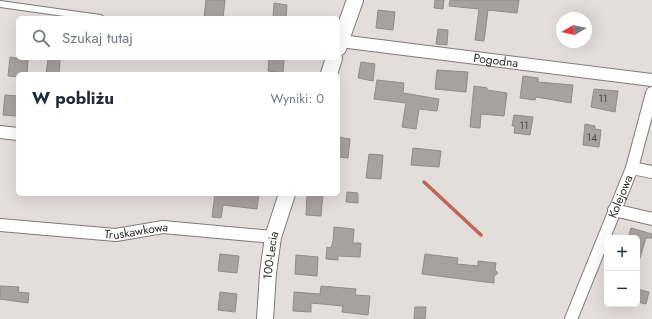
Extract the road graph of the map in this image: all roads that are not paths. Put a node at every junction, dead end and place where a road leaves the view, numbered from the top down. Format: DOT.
graph roads {
  1 [pos="355,0"];
  2 [pos="0,4"];
  3 [pos="86,16"];
  4 [pos="340,40"];
  5 [pos="340,43"];
  6 [pos="333,60"];
  7 [pos="330,72"];
  8 [pos="652,80"];
  9 [pos="652,93"];
  10 [pos="0,132"];
  11 [pos="16,134"];
  12 [pos="632,168"];
  13 [pos="652,172"];
  14 [pos="286,196"];
  15 [pos="614,210"];
  16 [pos="652,219"];
  17 [pos="0,225"];
  18 [pos="273,237"];
  19 [pos="264,319"];
  20 [pos="571,319"];
  1 -- 4 [label="street"];
  2 -- 3 [label="lane"];
  5 -- 8 [label="street, Pogodna"];
  6 -- 7 [label="street"];
  9 -- 12 [label="street, Kolejowa"];
  10 -- 11 [label="street"];
  12 -- 13 [label="street"];
  12 -- 15 [label="street, Kolejowa"];
  14 -- 18 [label="street, 100-Lecia"];
  15 -- 16 [label="street"];
  15 -- 20 [label="street, Kolejowa"];
  17 -- 18 [label="street, Truskawkowa"];
  18 -- 19 [label="street, 100-Lecia"];
}
